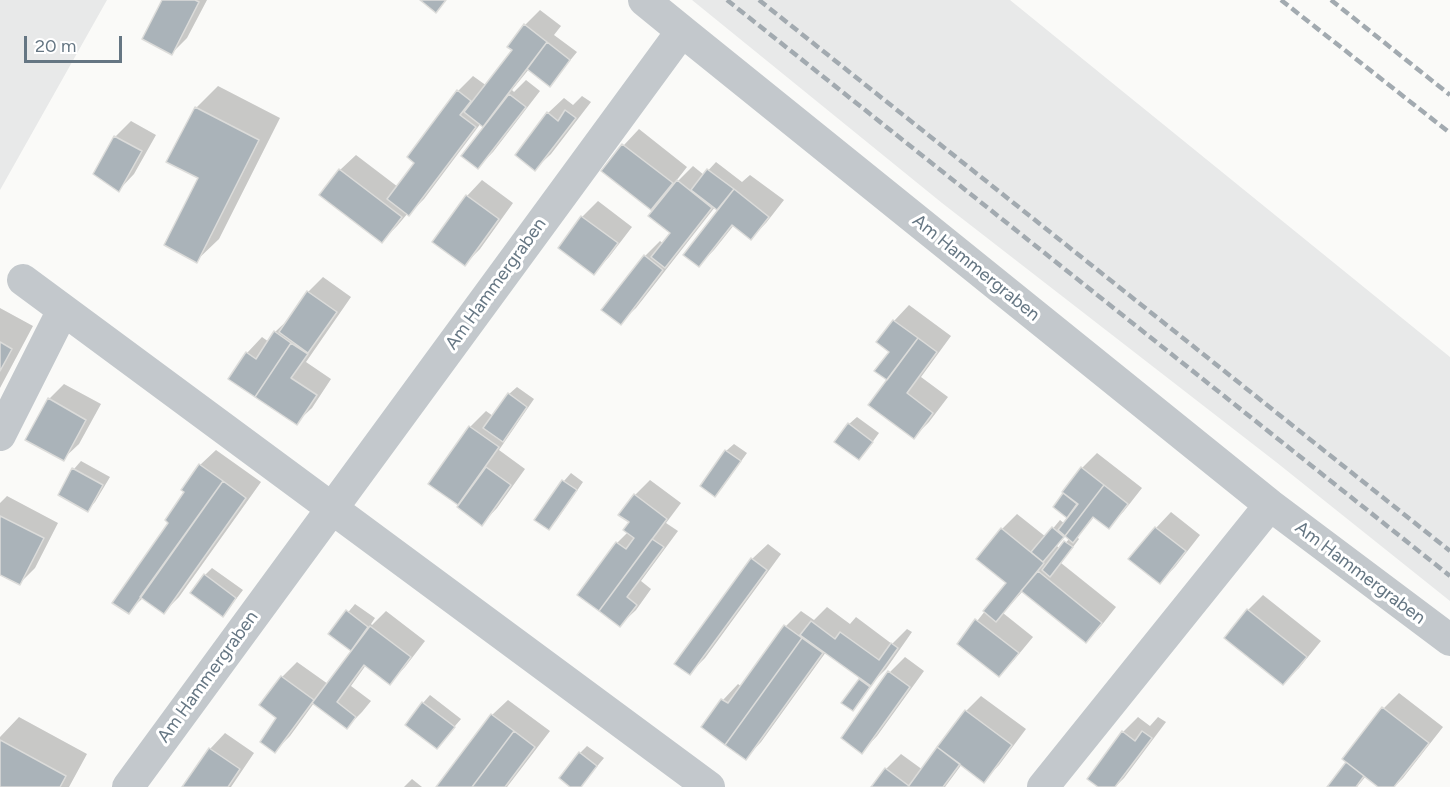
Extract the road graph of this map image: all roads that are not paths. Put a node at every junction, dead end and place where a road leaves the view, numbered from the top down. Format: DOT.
graph roads {
  1 [pos="644,0"];
  2 [pos="682,31"];
  3 [pos="23,280"];
  4 [pos="63,310"];
  5 [pos="0,435"];
  6 [pos="1270,505"];
  7 [pos="331,508"];
  8 [pos="1450,640"];
  9 [pos="128,787"];
  10 [pos="709,787"];
  11 [pos="1043,787"];
  1 -- 2 [label="street, Am Hammergraben"];
  2 -- 6 [label="street, Am Hammergraben"];
  2 -- 7 [label="street, Am Hammergraben"];
  3 -- 4 [label="street"];
  4 -- 5 [label="street"];
  4 -- 7 [label="street"];
  6 -- 8 [label="street, Am Hammergraben"];
  6 -- 11 [label="street"];
  7 -- 9 [label="street, Am Hammergraben"];
  7 -- 10 [label="street"];
}
